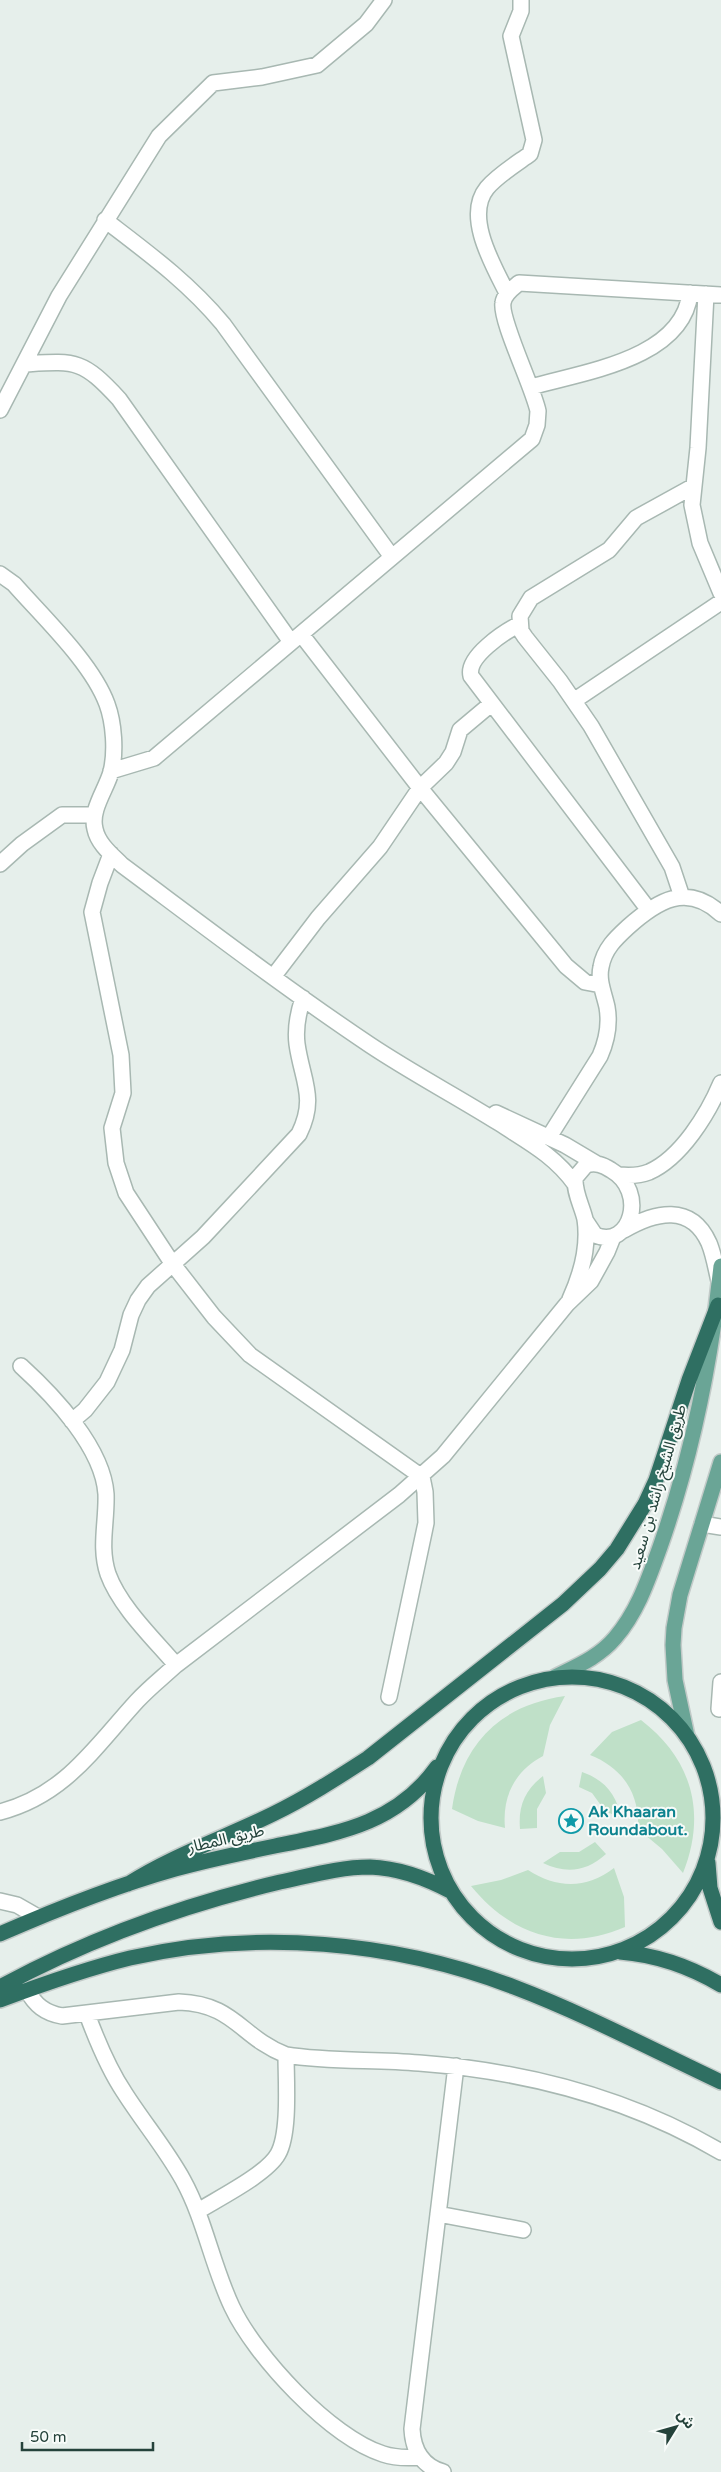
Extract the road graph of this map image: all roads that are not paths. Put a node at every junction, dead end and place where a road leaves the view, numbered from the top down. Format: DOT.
graph roads {
  1 [pos="384,0"];
  2 [pos="521,0"];
  3 [pos="105,220"];
  4 [pos="507,293"];
  5 [pos="690,293"];
  6 [pos="706,294"];
  7 [pos="721,295"];
  8 [pos="24,364"];
  9 [pos="531,387"];
  10 [pos="0,410"];
  11 [pos="692,487"];
  12 [pos="392,557"];
  13 [pos="0,574"];
  14 [pos="721,594"];
  15 [pos="721,602"];
  16 [pos="520,624"];
  17 [pos="296,638"];
  18 [pos="575,700"];
  19 [pos="492,704"];
  20 [pos="111,771"];
  21 [pos="420,788"];
  22 [pos="94,814"];
  23 [pos="111,854"];
  24 [pos="0,864"];
  25 [pos="682,898"];
  26 [pos="648,909"];
  27 [pos="721,914"];
  28 [pos="272,977"];
  29 [pos="601,986"];
  30 [pos="303,998"];
  31 [pos="721,1083"];
  32 [pos="469,1103"];
  33 [pos="549,1137"];
  34 [pos="597,1164"];
  35 [pos="619,1174"];
  36 [pos="575,1184"];
  37 [pos="585,1220"];
  38 [pos="616,1235"];
  39 [pos="172,1263"];
  40 [pos="720,1274"];
  41 [pos="567,1304"];
  42 [pos="718,1305"];
  43 [pos="21,1366"];
  44 [pos="72,1421"];
  45 [pos="721,1462"];
  46 [pos="422,1477"];
  47 [pos="718,1479"];
  48 [pos="702,1524"];
  49 [pos="721,1527"];
  50 [pos="176,1665"];
  51 [pos="555,1677"];
  52 [pos="721,1682"];
  53 [pos="389,1697"];
  54 [pos="719,1709"];
  55 [pos="687,1736"];
  56 [pos="444,1757"];
  57 [pos="0,1812"];
  58 [pos="708,1858"];
  59 [pos="128,1884"];
  60 [pos="452,1892"];
  61 [pos="0,1901"];
  62 [pos="38,1917"];
  63 [pos="721,1922"];
  64 [pos="0,1934"];
  65 [pos="616,1952"];
  66 [pos="721,1985"];
  67 [pos="0,1986"];
  68 [pos="27,1990"];
  69 [pos="0,2000"];
  70 [pos="87,2014"];
  71 [pos="286,2055"];
  72 [pos="456,2066"];
  73 [pos="721,2082"];
  74 [pos="721,2152"];
  75 [pos="198,2212"];
  76 [pos="438,2214"];
  77 [pos="523,2230"];
  78 [pos="420,2458"];
  79 [pos="443,2472"];
  1 -- 3 [label="street"];
  2 -- 4 [label="street"];
  3 -- 8 [label="street"];
  3 -- 12 [label="street"];
  4 -- 5 [label="street"];
  4 -- 9 [label="street"];
  5 -- 6 [label="street"];
  5 -- 9 [label="street"];
  6 -- 7 [label="street"];
  6 -- 11 [label="street"];
  8 -- 10 [label="street"];
  8 -- 17 [label="street"];
  9 -- 12 [label="street"];
  11 -- 14 [label="street"];
  11 -- 16 [label="street"];
  12 -- 17 [label="street"];
  13 -- 20 [label="street"];
  15 -- 18 [label="street"];
  16 -- 18 [label="street"];
  16 -- 19 [label="street"];
  17 -- 20 [label="street"];
  17 -- 21 [label="street"];
  18 -- 25 [label="street"];
  19 -- 21 [label="street"];
  19 -- 26 [label="street"];
  20 -- 22 [label="street"];
  21 -- 28 [label="street"];
  21 -- 29 [label="street"];
  22 -- 23 [label="street"];
  22 -- 24 [label="street"];
  23 -- 28 [label="street"];
  23 -- 39 [label="street"];
  25 -- 26 [label="street"];
  25 -- 27 [label="street"];
  26 -- 29 [label="street"];
  28 -- 30 [label="street"];
  29 -- 33 [label="street"];
  30 -- 32 [label="street"];
  30 -- 39 [label="street"];
  31 -- 35 [label="street"];
  32 -- 33 [label="street"];
  32 -- 36 [label="street"];
  33 -- 34 [label="street"];
  34 -- 35 [label="street"];
  34 -- 36 [label="street"];
  35 -- 38 [label="street"];
  36 -- 37 [label="street"];
  37 -- 38 [label="street"];
  37 -- 41 [label="street"];
  38 -- 40 [label="street"];
  38 -- 41 [label="street"];
  39 -- 44 [label="street"];
  39 -- 46 [label="street"];
  40 -- 42 [label="main road, طريق الشيخ راشد بن سعيد"];
  41 -- 46 [label="street"];
  42 -- 51 [label="main road, طريق الشيخ راشد بن سعيد"];
  42 -- 59 [label="highway"];
  43 -- 44 [label="street"];
  44 -- 50 [label="street"];
  45 -- 47 [label="main road"];
  46 -- 50 [label="street"];
  46 -- 53 [label="street"];
  47 -- 48 [label="main road"];
  48 -- 49 [label="street"];
  48 -- 55 [label="main road"];
  50 -- 57 [label="street"];
  51 -- 55 [label="highway"];
  51 -- 56 [label="highway"];
  52 -- 54 [label="street"];
  55 -- 58 [label="highway"];
  56 -- 59 [label="highway, طريق المطار"];
  56 -- 60 [label="highway"];
  58 -- 63 [label="highway"];
  58 -- 65 [label="highway"];
  59 -- 62 [label="highway, طريق المطار"];
  60 -- 65 [label="highway"];
  60 -- 67 [label="highway"];
  61 -- 62 [label="street"];
  62 -- 64 [label="highway, طريق المطار"];
  65 -- 66 [label="highway"];
  68 -- 69 [label="highway"];
  68 -- 70 [label="street"];
  68 -- 73 [label="highway"];
  70 -- 71 [label="street"];
  70 -- 75 [label="street"];
  71 -- 72 [label="street"];
  71 -- 75 [label="street"];
  72 -- 74 [label="street"];
  72 -- 76 [label="street"];
  75 -- 78 [label="street"];
  76 -- 77 [label="street"];
  76 -- 78 [label="street"];
  78 -- 79 [label="street"];
}
